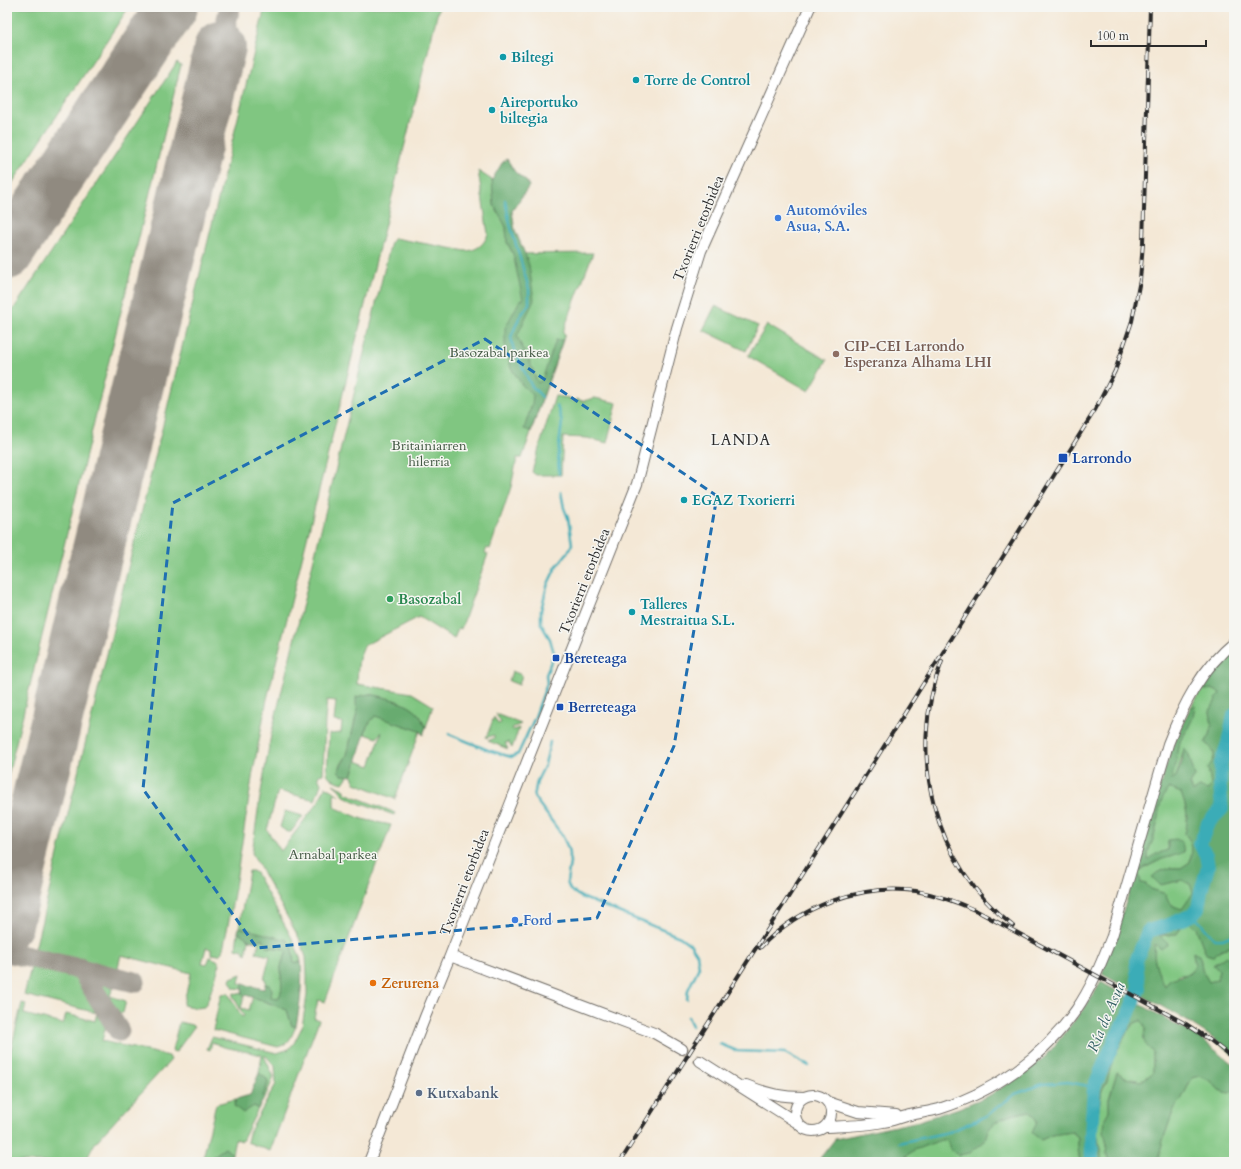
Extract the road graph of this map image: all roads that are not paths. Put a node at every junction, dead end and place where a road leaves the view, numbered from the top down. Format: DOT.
graph roads {
  1 [pos="810,7"];
  2 [pos="1234,642"];
  3 [pos="450,956"];
  4 [pos="682,1049"];
  5 [pos="700,1060"];
  6 [pos="729,1079"];
  7 [pos="805,1097"];
  8 [pos="828,1102"];
  9 [pos="906,1116"];
  10 [pos="796,1122"];
  11 [pos="825,1127"];
  12 [pos="369,1162"];
  1 -- 3 [label="street, Txorierri etorbidea"];
  2 -- 9 [label="street"];
  3 -- 4 [label="street"];
  3 -- 12 [label="street, Txorierri etorbidea"];
  5 -- 6 [label="street"];
  6 -- 7 [label="street"];
  6 -- 10 [label="street"];
  7 -- 8 [label="street"];
  7 -- 10 [label="street"];
  8 -- 9 [label="street"];
  8 -- 11 [label="street"];
  9 -- 11 [label="street"];
  10 -- 11 [label="street"];
}
